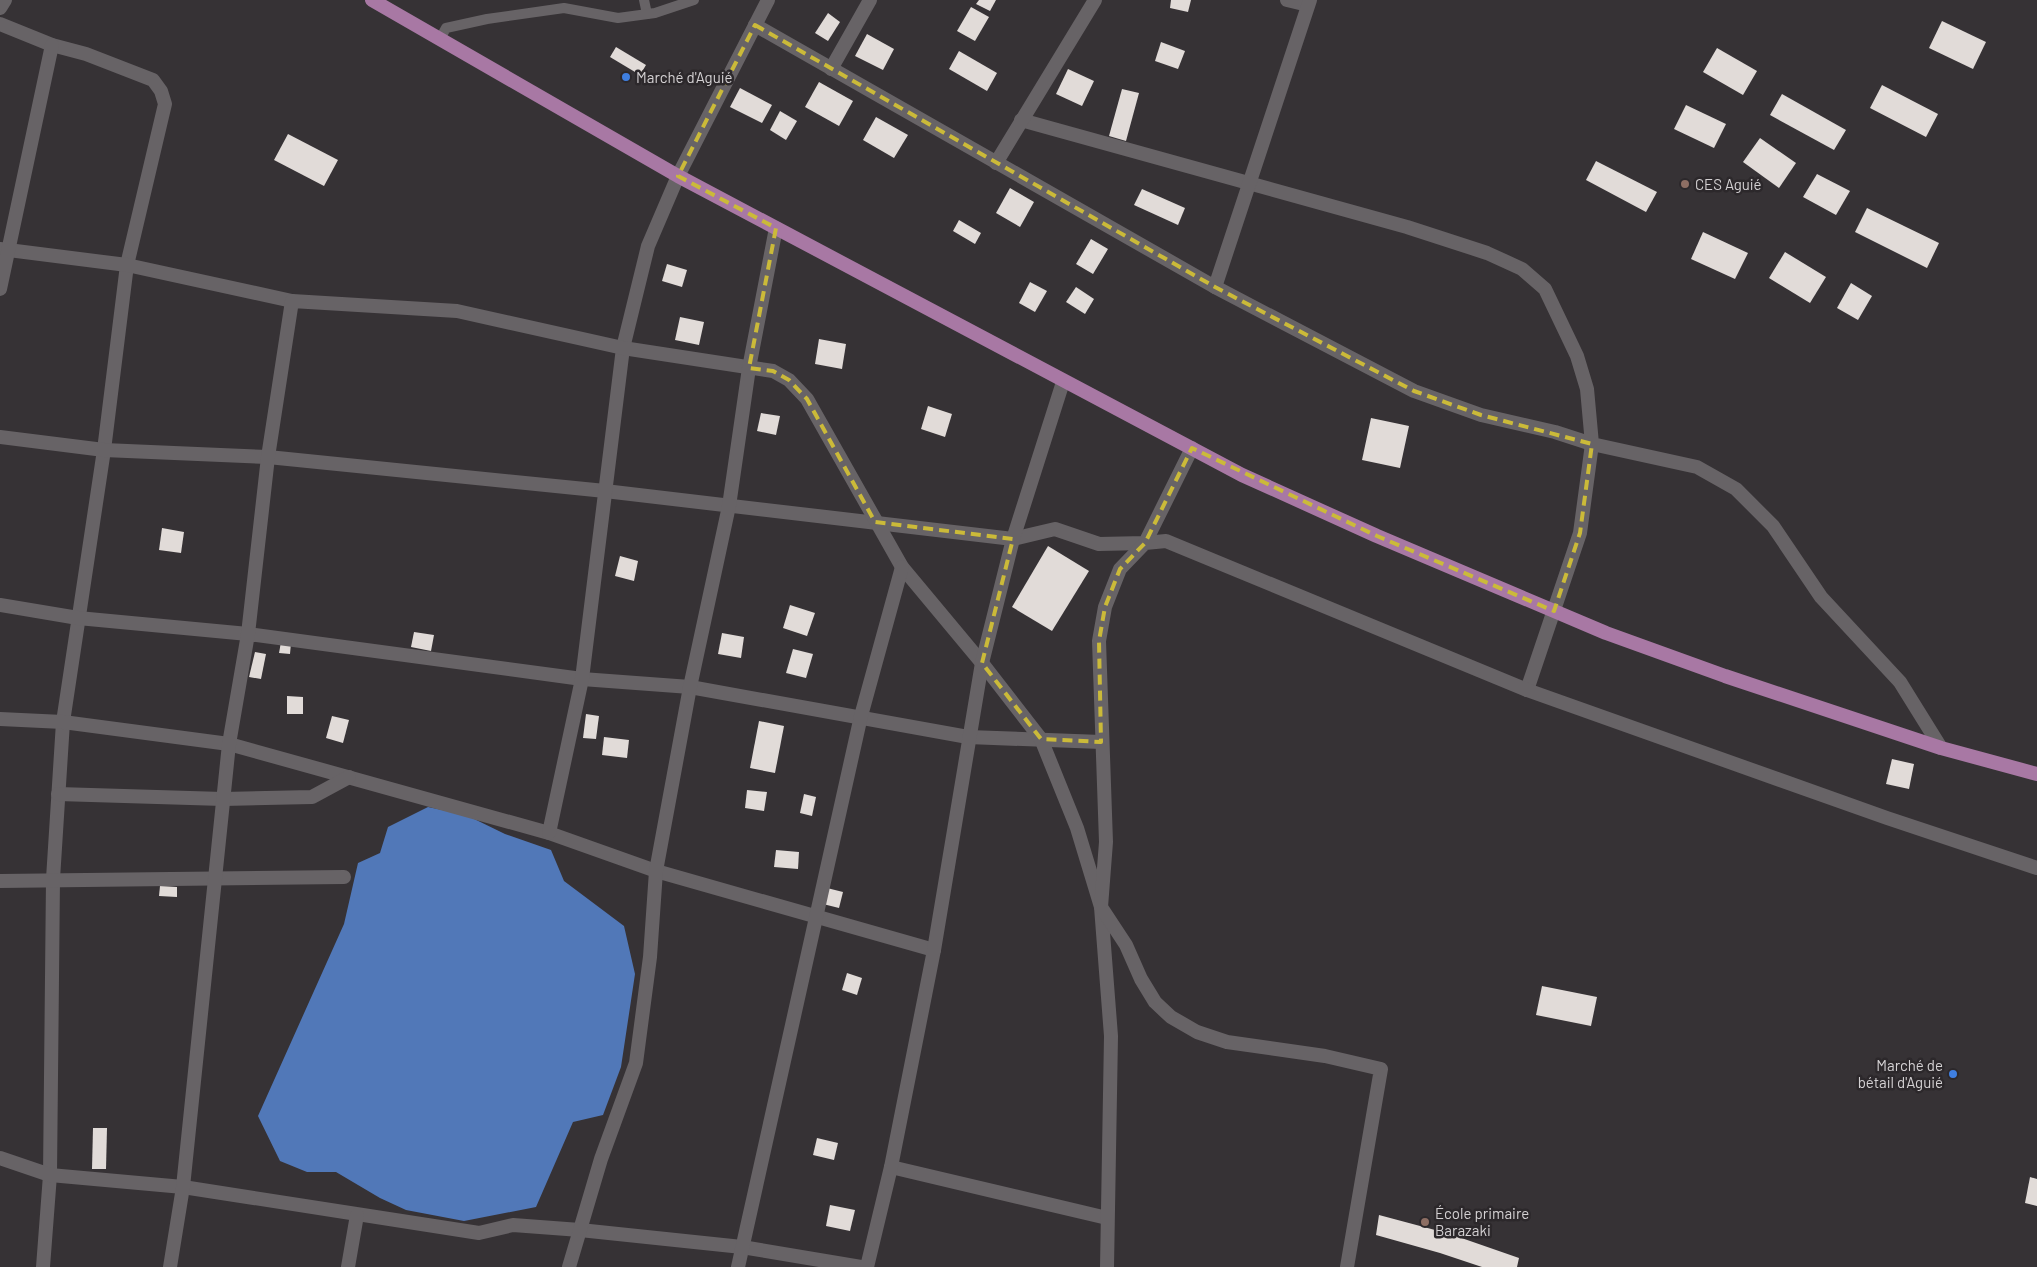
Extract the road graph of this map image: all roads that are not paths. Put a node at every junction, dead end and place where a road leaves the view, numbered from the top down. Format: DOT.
graph roads {
  1 [pos="4,0"];
  2 [pos="372,0"];
  3 [pos="644,0"];
  4 [pos="694,0"];
  5 [pos="768,0"];
  6 [pos="870,0"];
  7 [pos="1095,0"];
  8 [pos="1287,0"];
  9 [pos="1309,2"];
  10 [pos="560,4"];
  11 [pos="0,8"];
  12 [pos="647,14"];
  13 [pos="0,24"];
  14 [pos="754,25"];
  15 [pos="440,39"];
  16 [pos="52,46"];
  17 [pos="831,69"];
  18 [pos="1021,120"];
  19 [pos="996,163"];
  20 [pos="678,176"];
  21 [pos="1250,182"];
  22 [pos="776,228"];
  23 [pos="3,250"];
  24 [pos="128,265"];
  25 [pos="1215,286"];
  26 [pos="0,289"];
  27 [pos="292,301"];
  28 [pos="622,348"];
  29 [pos="749,368"];
  30 [pos="1063,382"];
  31 [pos="0,437"];
  32 [pos="1592,444"];
  33 [pos="1192,448"];
  34 [pos="104,450"];
  35 [pos="268,457"];
  36 [pos="605,491"];
  37 [pos="728,506"];
  38 [pos="875,522"];
  39 [pos="1013,539"];
  40 [pos="1145,543"];
  41 [pos="902,567"];
  42 [pos="0,605"];
  43 [pos="1554,611"];
  44 [pos="78,618"];
  45 [pos="248,634"];
  46 [pos="982,663"];
  47 [pos="582,679"];
  48 [pos="690,687"];
  49 [pos="1527,690"];
  50 [pos="861,716"];
  51 [pos="0,719"];
  52 [pos="63,722"];
  53 [pos="968,737"];
  54 [pos="1041,739"];
  55 [pos="1102,742"];
  56 [pos="228,744"];
  57 [pos="1942,748"];
  58 [pos="2037,774"];
  59 [pos="349,777"];
  60 [pos="58,794"];
  61 [pos="223,799"];
  62 [pos="549,833"];
  63 [pos="2037,868"];
  64 [pos="656,871"];
  65 [pos="344,877"];
  66 [pos="53,879"];
  67 [pos="215,879"];
  68 [pos="0,881"];
  69 [pos="1101,907"];
  70 [pos="817,918"];
  71 [pos="934,950"];
  72 [pos="0,1158"];
  73 [pos="891,1166"];
  74 [pos="50,1175"];
  75 [pos="184,1187"];
  76 [pos="357,1215"];
  77 [pos="1107,1218"];
  78 [pos="580,1230"];
  79 [pos="742,1247"];
  80 [pos="43,1267"];
  81 [pos="170,1267"];
  82 [pos="348,1267"];
  83 [pos="569,1267"];
  84 [pos="738,1267"];
  85 [pos="862,1267"];
  86 [pos="867,1267"];
  87 [pos="1107,1267"];
  88 [pos="1347,1267"];
  1 -- 11 [label="street"];
  2 -- 15 [label="highway"];
  3 -- 12 [label="lane"];
  4 -- 12 [label="lane"];
  5 -- 14 [label="street"];
  6 -- 17 [label="street"];
  7 -- 18 [label="street"];
  8 -- 9 [label="street"];
  9 -- 21 [label="street"];
  10 -- 12 [label="lane"];
  10 -- 15 [label="lane"];
  13 -- 16 [label="street"];
  14 -- 17 [label="street"];
  14 -- 20 [label="street"];
  15 -- 20 [label="highway"];
  16 -- 23 [label="street"];
  16 -- 24 [label="street"];
  17 -- 19 [label="street"];
  18 -- 19 [label="street"];
  18 -- 21 [label="street"];
  19 -- 25 [label="street"];
  20 -- 22 [label="highway"];
  20 -- 28 [label="street"];
  21 -- 25 [label="street"];
  21 -- 32 [label="street"];
  22 -- 29 [label="street"];
  22 -- 30 [label="highway"];
  23 -- 24 [label="street"];
  23 -- 26 [label="street"];
  24 -- 27 [label="street"];
  24 -- 34 [label="street"];
  25 -- 32 [label="street"];
  27 -- 28 [label="street"];
  27 -- 35 [label="street"];
  28 -- 29 [label="street"];
  28 -- 36 [label="street"];
  29 -- 37 [label="street"];
  29 -- 38 [label="street"];
  30 -- 33 [label="highway"];
  30 -- 39 [label="street"];
  31 -- 34 [label="street"];
  32 -- 43 [label="street"];
  32 -- 57 [label="street"];
  33 -- 40 [label="street"];
  33 -- 43 [label="highway"];
  34 -- 35 [label="street"];
  34 -- 44 [label="street"];
  35 -- 36 [label="street"];
  35 -- 45 [label="street"];
  36 -- 37 [label="street"];
  36 -- 47 [label="street"];
  37 -- 38 [label="street"];
  37 -- 48 [label="street"];
  38 -- 39 [label="street"];
  38 -- 41 [label="street"];
  39 -- 40 [label="street"];
  39 -- 46 [label="street"];
  40 -- 49 [label="street"];
  40 -- 55 [label="street"];
  41 -- 46 [label="street"];
  41 -- 50 [label="street"];
  42 -- 44 [label="street"];
  43 -- 49 [label="street"];
  43 -- 57 [label="highway"];
  44 -- 45 [label="street"];
  44 -- 52 [label="street"];
  45 -- 47 [label="street"];
  45 -- 56 [label="street"];
  46 -- 53 [label="street"];
  46 -- 54 [label="street"];
  47 -- 48 [label="street"];
  47 -- 62 [label="street"];
  48 -- 50 [label="street"];
  48 -- 64 [label="street"];
  49 -- 63 [label="street"];
  50 -- 53 [label="street"];
  50 -- 70 [label="street"];
  51 -- 52 [label="street"];
  52 -- 56 [label="street"];
  52 -- 60 [label="street"];
  53 -- 54 [label="street"];
  53 -- 71 [label="street"];
  54 -- 55 [label="street"];
  54 -- 69 [label="street"];
  55 -- 69 [label="street"];
  56 -- 59 [label="street"];
  56 -- 61 [label="street"];
  57 -- 58 [label="highway"];
  59 -- 61 [label="street"];
  59 -- 62 [label="street"];
  60 -- 61 [label="street"];
  60 -- 66 [label="street"];
  61 -- 67 [label="street"];
  62 -- 64 [label="street"];
  64 -- 70 [label="street"];
  64 -- 78 [label="street"];
  65 -- 67 [label="street"];
  66 -- 67 [label="street"];
  66 -- 68 [label="street"];
  66 -- 74 [label="street"];
  67 -- 75 [label="street"];
  69 -- 77 [label="street"];
  69 -- 88 [label="street"];
  70 -- 71 [label="street"];
  70 -- 79 [label="street"];
  71 -- 73 [label="street"];
  72 -- 74 [label="street"];
  73 -- 77 [label="street"];
  73 -- 86 [label="street"];
  74 -- 75 [label="street"];
  74 -- 80 [label="street"];
  75 -- 76 [label="street"];
  75 -- 81 [label="street"];
  76 -- 78 [label="street"];
  76 -- 82 [label="street"];
  77 -- 87 [label="street"];
  78 -- 79 [label="street"];
  78 -- 83 [label="street"];
  79 -- 84 [label="street"];
  79 -- 85 [label="street"];
}
